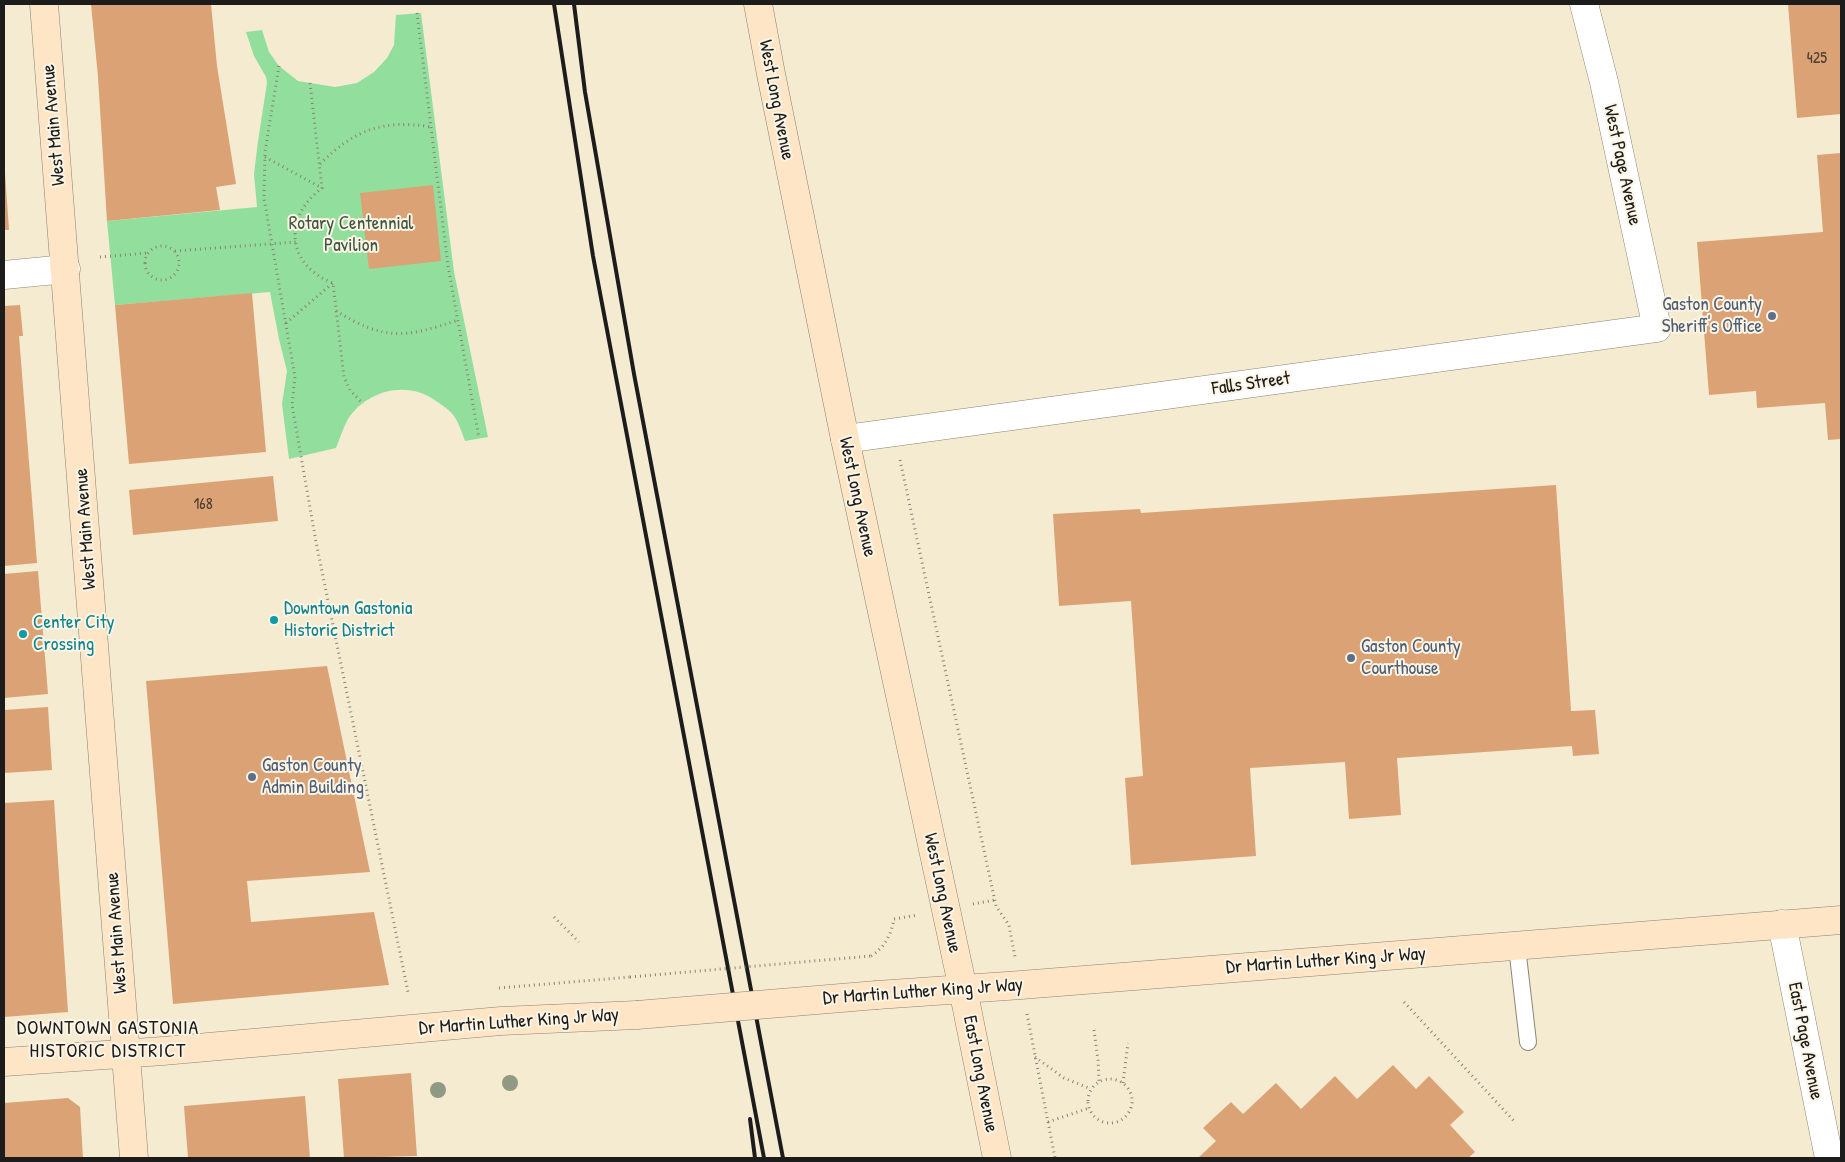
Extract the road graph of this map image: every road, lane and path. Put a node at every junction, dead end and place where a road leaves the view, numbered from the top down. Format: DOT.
graph roads {
  1 [pos="44,4"];
  2 [pos="758,4"];
  3 [pos="1584,4"];
  4 [pos="417,13"];
  5 [pos="279,66"];
  6 [pos="310,83"];
  7 [pos="431,128"];
  8 [pos="265,157"];
  9 [pos="320,164"];
  10 [pos="322,188"];
  11 [pos="296,242"];
  12 [pos="271,244"];
  13 [pos="175,251"];
  14 [pos="148,253"];
  15 [pos="100,257"];
  16 [pos="66,269"];
  17 [pos="4,275"];
  18 [pos="333,283"];
  19 [pos="336,311"];
  20 [pos="458,320"];
  21 [pos="286,323"];
  22 [pos="1657,328"];
  23 [pos="363,404"];
  24 [pos="894,432"];
  25 [pos="479,438"];
  26 [pos="845,439"];
  27 [pos="554,917"];
  28 [pos="894,919"];
  29 [pos="1841,920"];
  30 [pos="1782,924"];
  31 [pos="1009,925"];
  32 [pos="579,942"];
  33 [pos="1518,946"];
  34 [pos="499,988"];
  35 [pos="963,989"];
  36 [pos="408,992"];
  37 [pos="1404,1002"];
  38 [pos="1094,1030"];
  39 [pos="1528,1042"];
  40 [pos="1128,1043"];
  41 [pos="126,1054"];
  42 [pos="4,1062"];
  43 [pos="1099,1082"];
  44 [pos="1123,1083"];
  45 [pos="1091,1089"];
  46 [pos="1089,1108"];
  47 [pos="1514,1120"];
  48 [pos="1048,1122"];
  49 [pos="134,1158"];
  50 [pos="997,1158"];
  51 [pos="1055,1158"];
  52 [pos="1828,1158"];
  1 -- 16 [label="main road, West Main Avenue"];
  2 -- 26 [label="main road, West Long Avenue"];
  3 -- 22 [label="street, West Page Avenue"];
  4 -- 7 [label="path"];
  5 -- 8 [label="path"];
  6 -- 9 [label="path"];
  7 -- 9 [label="path"];
  7 -- 20 [label="path"];
  8 -- 10 [label="path"];
  8 -- 12 [label="path"];
  9 -- 10 [label="path"];
  10 -- 11 [label="path"];
  11 -- 12 [label="path"];
  11 -- 18 [label="path"];
  12 -- 13 [label="path"];
  12 -- 21 [label="path"];
  13 -- 14 [label="path"];
  13 -- 14 [label="path"];
  14 -- 15 [label="path"];
  16 -- 17 [label="street"];
  16 -- 41 [label="main road, West Main Avenue"];
  18 -- 19 [label="path"];
  18 -- 21 [label="path"];
  19 -- 20 [label="path"];
  19 -- 23 [label="path"];
  20 -- 25 [label="path"];
  21 -- 36 [label="path"];
  22 -- 24 [label="street, Falls Street"];
  24 -- 26 [label="street, Falls Street"];
  24 -- 31 [label="path"];
  26 -- 35 [label="main road, West Long Avenue"];
  27 -- 32 [label="path"];
  28 -- 34 [label="path, bridge"];
  29 -- 30 [label="main road, Dr Martin Luther King Jr Way"];
  30 -- 33 [label="main road, Dr Martin Luther King Jr Way"];
  30 -- 52 [label="street, East Page Avenue"];
  33 -- 35 [label="main road, Dr Martin Luther King Jr Way"];
  33 -- 39 [label="lane"];
  35 -- 41 [label="main road, Dr Martin Luther King Jr Way, bridge"];
  35 -- 50 [label="main road, East Long Avenue"];
  37 -- 47 [label="path"];
  38 -- 43 [label="path"];
  40 -- 44 [label="path"];
  41 -- 42 [label="main road, Dr Martin Luther King Jr Way"];
  41 -- 49 [label="main road, West Main Avenue"];
  43 -- 44 [label="path"];
  43 -- 45 [label="path"];
  44 -- 46 [label="path"];
  45 -- 46 [label="path"];
  45 -- 48 [label="path"];
  46 -- 48 [label="path"];
  48 -- 51 [label="path"];
}
